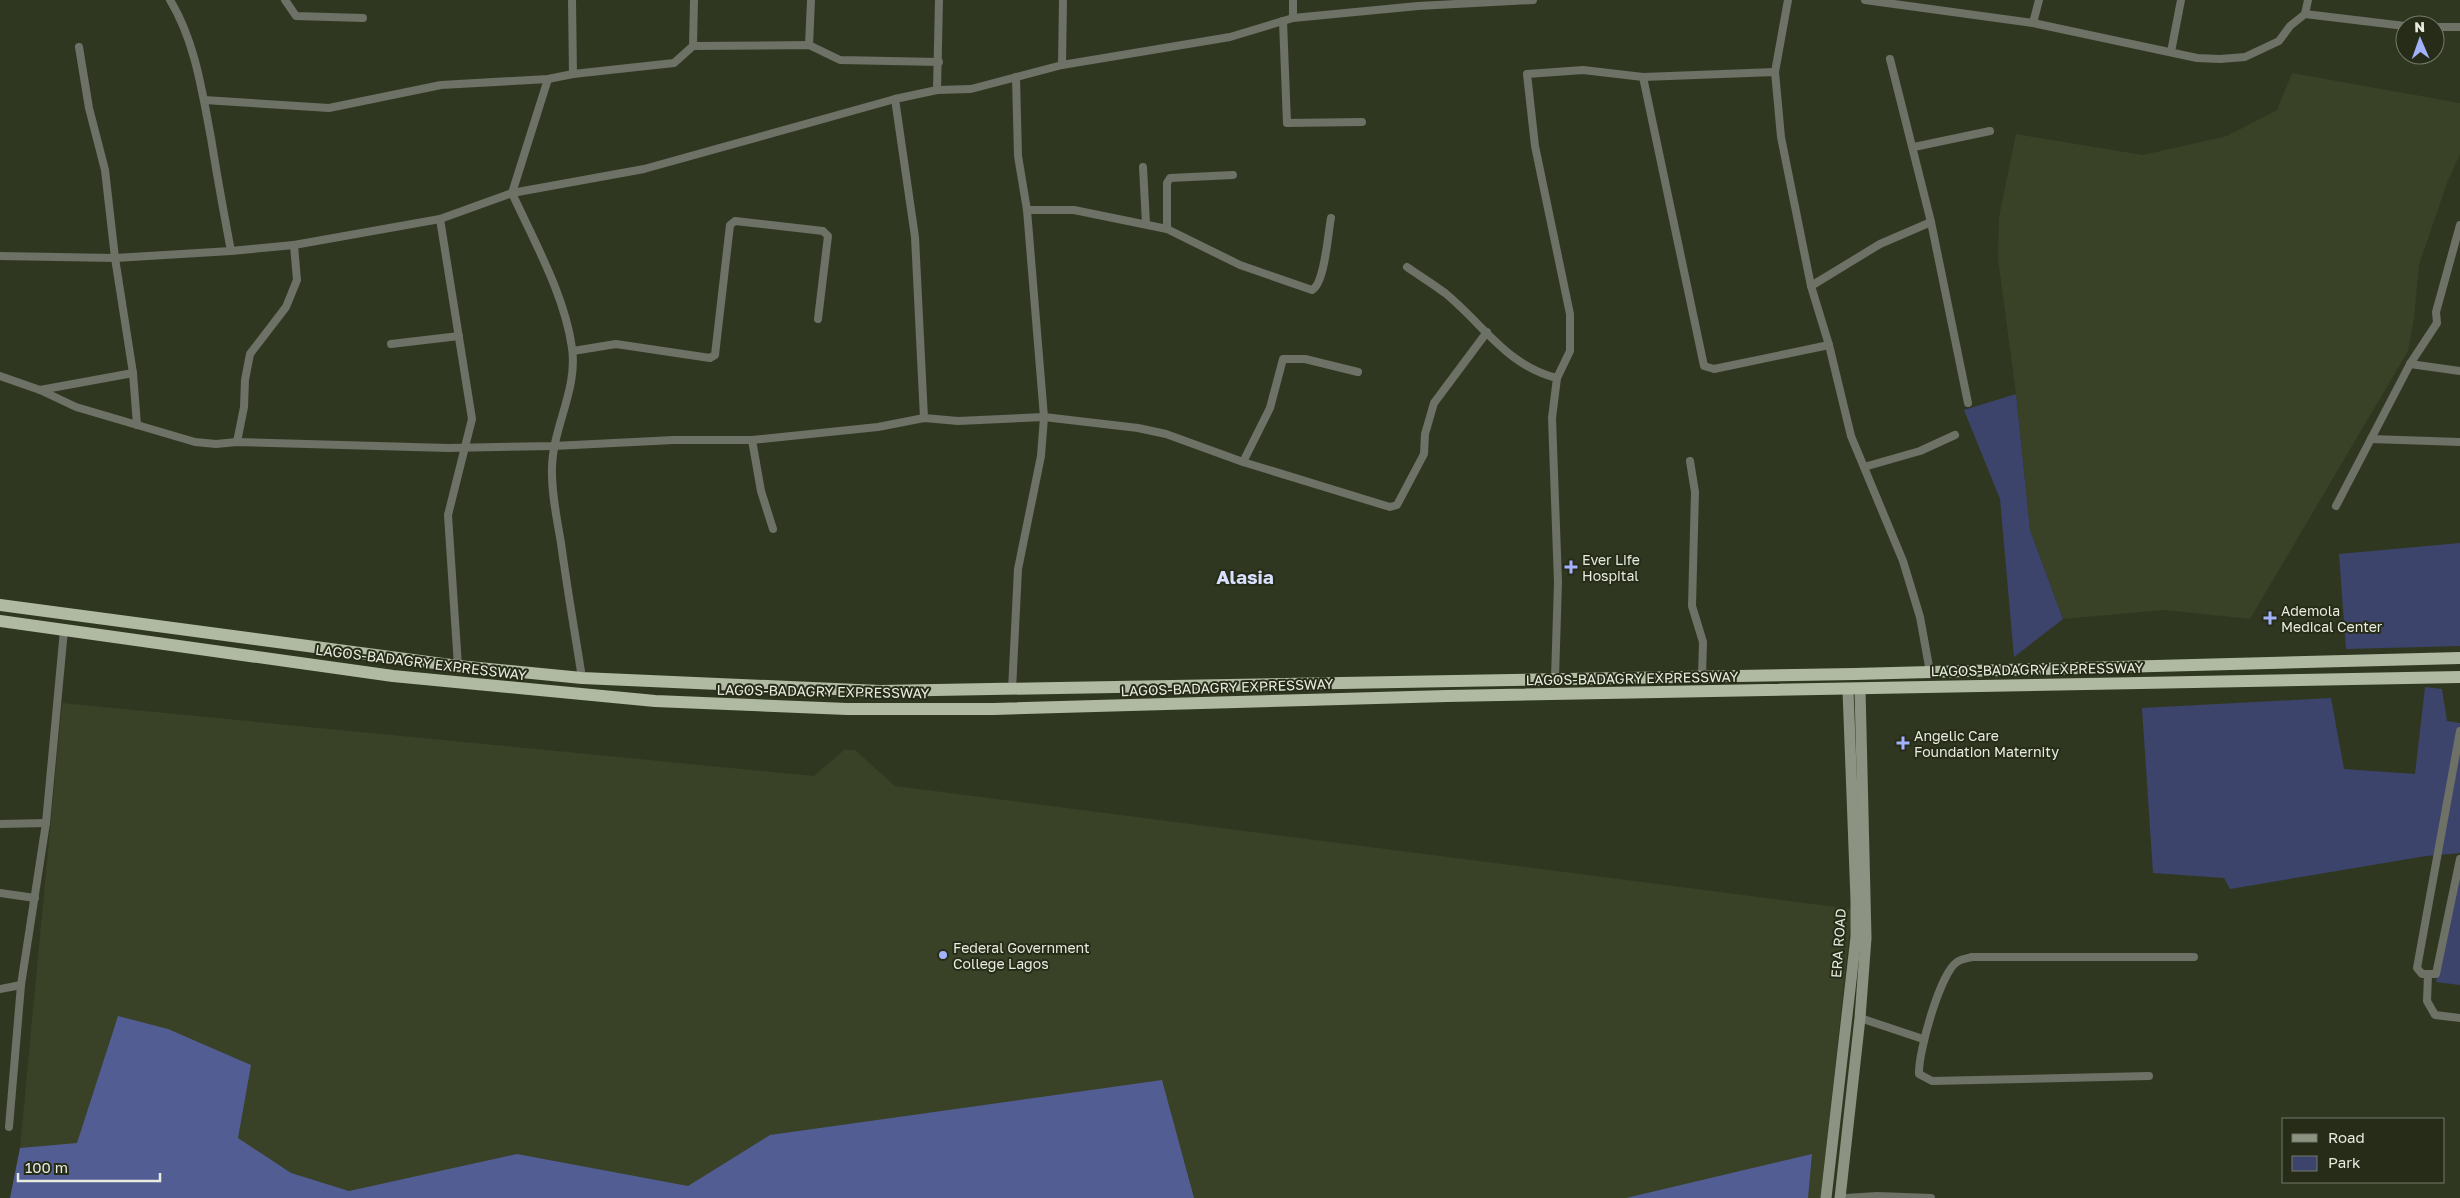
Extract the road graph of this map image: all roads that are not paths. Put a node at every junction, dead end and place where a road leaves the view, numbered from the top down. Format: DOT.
graph roads {
  1 [pos="170,0"];
  2 [pos="285,0"];
  3 [pos="572,0"];
  4 [pos="694,0"];
  5 [pos="811,0"];
  6 [pos="939,0"];
  7 [pos="1063,0"];
  8 [pos="1293,0"];
  9 [pos="1534,0"];
  10 [pos="1788,0"];
  11 [pos="1865,0"];
  12 [pos="2039,0"];
  13 [pos="2181,0"];
  14 [pos="2308,0"];
  15 [pos="1419,3"];
  16 [pos="2306,14"];
  17 [pos="363,18"];
  18 [pos="1294,18"];
  19 [pos="1283,20"];
  20 [pos="2033,23"];
  21 [pos="2395,25"];
  22 [pos="2445,27"];
  23 [pos="2460,27"];
  24 [pos="809,45"];
  25 [pos="693,46"];
  26 [pos="78,47"];
  27 [pos="2171,52"];
  28 [pos="1890,59"];
  29 [pos="939,62"];
  30 [pos="1062,65"];
  31 [pos="1775,72"];
  32 [pos="573,74"];
  33 [pos="1016,77"];
  34 [pos="1643,77"];
  35 [pos="548,79"];
  36 [pos="937,90"];
  37 [pos="896,99"];
  38 [pos="204,100"];
  39 [pos="1362,122"];
  40 [pos="1990,131"];
  41 [pos="1914,147"];
  42 [pos="1143,167"];
  43 [pos="1233,175"];
  44 [pos="512,193"];
  45 [pos="1027,210"];
  46 [pos="1331,218"];
  47 [pos="440,219"];
  48 [pos="1931,222"];
  49 [pos="1146,224"];
  50 [pos="2460,225"];
  51 [pos="1167,229"];
  52 [pos="294,245"];
  53 [pos="231,251"];
  54 [pos="0,256"];
  55 [pos="115,258"];
  56 [pos="1407,267"];
  57 [pos="1812,286"];
  58 [pos="818,319"];
  59 [pos="1487,332"];
  60 [pos="459,336"];
  61 [pos="391,344"];
  62 [pos="1829,345"];
  63 [pos="573,351"];
  64 [pos="2410,364"];
  65 [pos="2460,371"];
  66 [pos="1358,372"];
  67 [pos="134,373"];
  68 [pos="0,376"];
  69 [pos="1557,378"];
  70 [pos="40,390"];
  71 [pos="1968,403"];
  72 [pos="1044,417"];
  73 [pos="924,418"];
  74 [pos="137,425"];
  75 [pos="1955,435"];
  76 [pos="2371,439"];
  77 [pos="752,440"];
  78 [pos="237,442"];
  79 [pos="2460,442"];
  80 [pos="465,446"];
  81 [pos="554,446"];
  82 [pos="1690,461"];
  83 [pos="1243,462"];
  84 [pos="1864,467"];
  85 [pos="2336,506"];
  86 [pos="774,528"];
  87 [pos="0,605"];
  88 [pos="0,621"];
  89 [pos="64,630"];
  90 [pos="2460,658"];
  91 [pos="458,666"];
  92 [pos="1930,672"];
  93 [pos="1702,676"];
  94 [pos="2460,677"];
  95 [pos="582,678"];
  96 [pos="1555,678"];
  97 [pos="1854,689"];
  98 [pos="1012,690"];
  99 [pos="2460,731"];
  100 [pos="46,823"];
  101 [pos="0,824"];
  102 [pos="2460,860"];
  103 [pos="0,893"];
  104 [pos="35,898"];
  105 [pos="2194,957"];
  106 [pos="2428,975"];
  107 [pos="21,985"];
  108 [pos="0,989"];
  109 [pos="1860,1018"];
  110 [pos="2460,1018"];
  111 [pos="1923,1039"];
  112 [pos="2148,1076"];
  113 [pos="9,1128"];
  114 [pos="1826,1198"];
  115 [pos="1840,1198"];
  116 [pos="1846,1198"];
  117 [pos="1931,1198"];
  1 -- 38 [label="street"];
  2 -- 17 [label="street"];
  3 -- 32 [label="street"];
  4 -- 25 [label="street"];
  5 -- 24 [label="street"];
  6 -- 29 [label="street"];
  7 -- 30 [label="street"];
  8 -- 18 [label="street"];
  9 -- 15 [label="street"];
  10 -- 31 [label="street"];
  11 -- 20 [label="street"];
  12 -- 20 [label="street"];
  13 -- 27 [label="street"];
  14 -- 16 [label="street"];
  15 -- 18 [label="street"];
  16 -- 21 [label="street"];
  16 -- 27 [label="street"];
  18 -- 19 [label="street"];
  19 -- 30 [label="street"];
  19 -- 39 [label="street"];
  20 -- 27 [label="street"];
  22 -- 23 [label="street"];
  24 -- 25 [label="street"];
  24 -- 29 [label="street"];
  25 -- 32 [label="street"];
  26 -- 55 [label="street"];
  28 -- 41 [label="street"];
  29 -- 36 [label="street"];
  30 -- 33 [label="street"];
  31 -- 34 [label="street"];
  31 -- 57 [label="street"];
  32 -- 35 [label="street"];
  33 -- 36 [label="street"];
  33 -- 45 [label="street"];
  34 -- 62 [label="street"];
  34 -- 69 [label="street"];
  35 -- 38 [label="street"];
  35 -- 44 [label="street"];
  36 -- 37 [label="street"];
  37 -- 44 [label="street"];
  37 -- 73 [label="street"];
  38 -- 53 [label="street"];
  40 -- 41 [label="street"];
  41 -- 48 [label="street"];
  42 -- 49 [label="street"];
  43 -- 51 [label="street"];
  44 -- 47 [label="street"];
  44 -- 63 [label="street"];
  45 -- 49 [label="street"];
  45 -- 72 [label="street"];
  46 -- 51 [label="street"];
  47 -- 52 [label="street"];
  47 -- 60 [label="street"];
  48 -- 57 [label="street"];
  48 -- 71 [label="street"];
  49 -- 51 [label="street"];
  50 -- 64 [label="street"];
  52 -- 53 [label="street"];
  52 -- 78 [label="street"];
  53 -- 55 [label="street"];
  54 -- 55 [label="street"];
  55 -- 67 [label="street"];
  56 -- 59 [label="street"];
  57 -- 62 [label="street"];
  58 -- 63 [label="street"];
  59 -- 69 [label="street"];
  59 -- 83 [label="street"];
  60 -- 61 [label="street"];
  60 -- 80 [label="street"];
  62 -- 84 [label="street"];
  63 -- 81 [label="street"];
  64 -- 65 [label="street"];
  64 -- 76 [label="street"];
  66 -- 83 [label="street"];
  67 -- 70 [label="street"];
  67 -- 74 [label="street"];
  68 -- 70 [label="street"];
  69 -- 96 [label="street"];
  70 -- 74 [label="street"];
  72 -- 73 [label="street"];
  72 -- 83 [label="street"];
  72 -- 98 [label="street"];
  73 -- 77 [label="street"];
  74 -- 78 [label="street"];
  75 -- 84 [label="street"];
  76 -- 79 [label="street"];
  76 -- 85 [label="street"];
  77 -- 81 [label="street"];
  77 -- 86 [label="street"];
  78 -- 80 [label="street"];
  80 -- 81 [label="street"];
  80 -- 91 [label="street"];
  81 -- 95 [label="street"];
  82 -- 93 [label="street"];
  84 -- 92 [label="street"];
  87 -- 91 [label="highway, LAGOS-BADAGRY EXPRESSWAY"];
  88 -- 89 [label="highway, LAGOS-BADAGRY EXPRESSWAY"];
  89 -- 97 [label="highway, LAGOS-BADAGRY EXPRESSWAY"];
  89 -- 100 [label="street"];
  90 -- 92 [label="highway, LAGOS-BADAGRY EXPRESSWAY"];
  91 -- 95 [label="highway, LAGOS-BADAGRY EXPRESSWAY"];
  92 -- 93 [label="highway, LAGOS-BADAGRY EXPRESSWAY"];
  93 -- 96 [label="highway, LAGOS-BADAGRY EXPRESSWAY"];
  94 -- 97 [label="highway, LAGOS-BADAGRY EXPRESSWAY"];
  95 -- 98 [label="highway, LAGOS-BADAGRY EXPRESSWAY"];
  96 -- 98 [label="highway, LAGOS-BADAGRY EXPRESSWAY"];
  97 -- 109 [label="main road"];
  97 -- 114 [label="main road, ERA ROAD"];
  99 -- 106 [label="street"];
  100 -- 101 [label="street"];
  100 -- 104 [label="street"];
  102 -- 106 [label="street"];
  103 -- 104 [label="street"];
  104 -- 107 [label="street"];
  105 -- 111 [label="street"];
  106 -- 110 [label="street"];
  107 -- 108 [label="street"];
  107 -- 113 [label="street"];
  109 -- 111 [label="street"];
  109 -- 115 [label="main road"];
  111 -- 112 [label="street"];
  116 -- 117 [label="street"];
}
